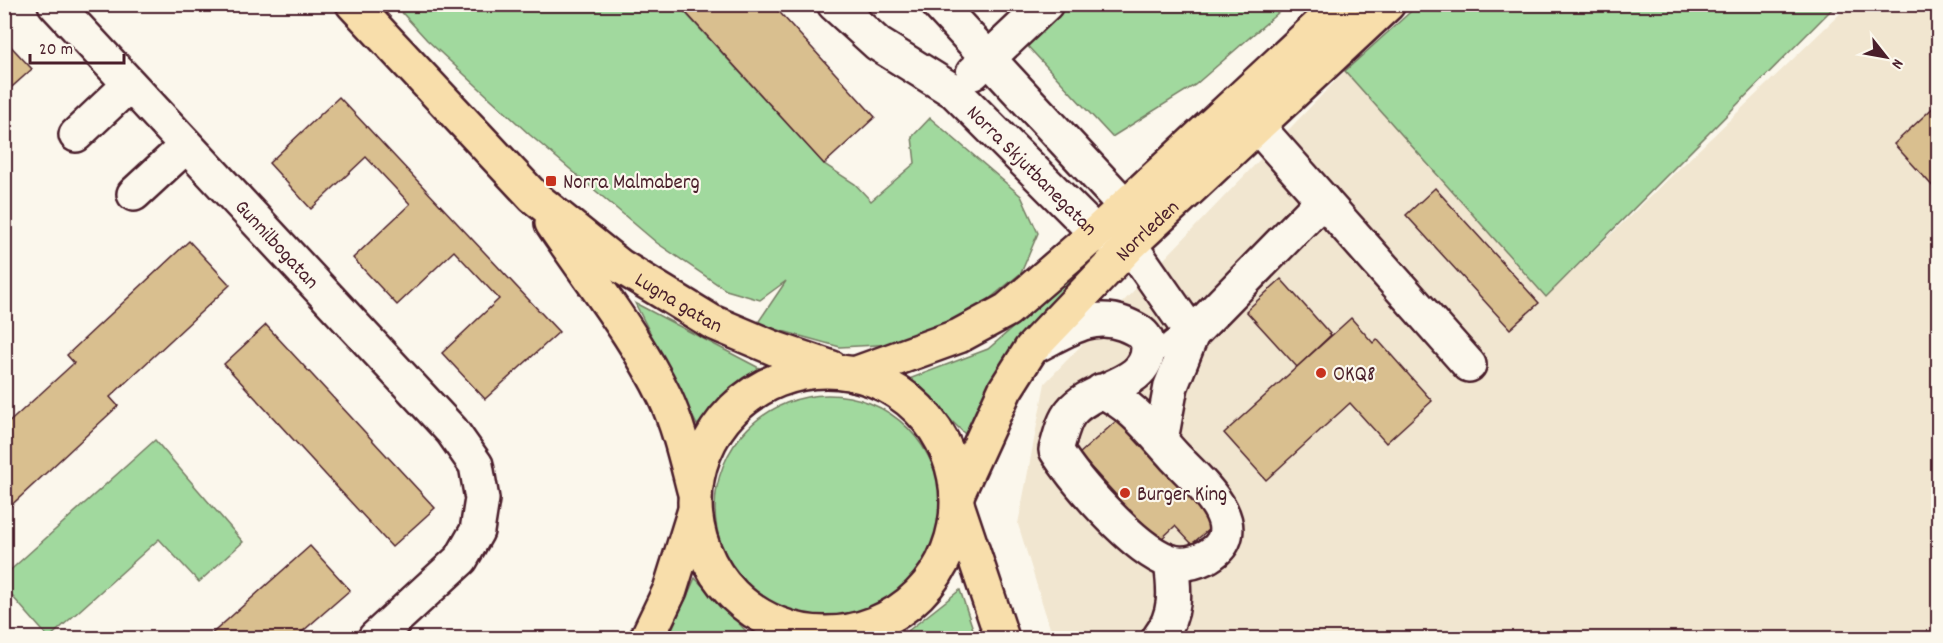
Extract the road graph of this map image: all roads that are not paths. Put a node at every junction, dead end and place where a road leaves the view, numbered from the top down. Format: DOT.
graph roads {
  1 [pos="55,4"];
  2 [pos="353,4"];
  3 [pos="834,4"];
  4 [pos="938,4"];
  5 [pos="1046,4"];
  6 [pos="1342,4"];
  7 [pos="1388,4"];
  8 [pos="987,59"];
  9 [pos="129,85"];
  10 [pos="955,92"];
  11 [pos="1258,127"];
  12 [pos="76,135"];
  13 [pos="186,146"];
  14 [pos="134,194"];
  15 [pos="534,197"];
  16 [pos="1323,200"];
  17 [pos="1125,206"];
  18 [pos="1096,233"];
  19 [pos="1130,245"];
  20 [pos="1192,334"];
  21 [pos="1148,341"];
  22 [pos="1031,348"];
  23 [pos="1469,365"];
  24 [pos="848,373"];
  25 [pos="1101,392"];
  26 [pos="1161,440"];
  27 [pos="957,500"];
  28 [pos="695,502"];
  29 [pos="1171,562"];
  30 [pos="793,634"];
  31 [pos="375,639"];
  32 [pos="647,639"];
  33 [pos="1002,639"];
  34 [pos="1159,639"];
  1 -- 9 [label="street, Gunnilbogatan"];
  2 -- 15 [label="main road, Lugna gatan"];
  3 -- 10 [label="street, Norra Skjutbanegatan"];
  4 -- 8 [label="street, Norra Skjutbanegatan"];
  5 -- 8 [label="street"];
  6 -- 17 [label="main road, Norrleden"];
  7 -- 11 [label="main road, Norrleden"];
  8 -- 10 [label="street"];
  8 -- 17 [label="street, Norra Skjutbanegatan"];
  9 -- 12 [label="street"];
  9 -- 13 [label="street, Gunnilbogatan"];
  10 -- 18 [label="street, Norra Skjutbanegatan"];
  11 -- 16 [label="street"];
  11 -- 19 [label="main road, Norrleden"];
  13 -- 14 [label="street"];
  13 -- 31 [label="street, Gunnilbogatan"];
  15 -- 24 [label="main road, Lugna gatan"];
  15 -- 28 [label="main road, Lugna gatan"];
  16 -- 20 [label="street"];
  16 -- 23 [label="street"];
  17 -- 18 [label="main road, Norrleden"];
  17 -- 19 [label="street, Norra Skjutbanegatan"];
  18 -- 19 [label="street, Norra Skjutbanegatan"];
  18 -- 24 [label="main road, Norrleden"];
  19 -- 20 [label="street"];
  19 -- 22 [label="main road, Norrleden"];
  20 -- 21 [label="street"];
  20 -- 26 [label="street"];
  21 -- 22 [label="street"];
  21 -- 25 [label="street"];
  22 -- 27 [label="main road, Norrleden"];
  24 -- 27 [label="main road, Lugna gatan"];
  24 -- 28 [label="main road"];
  25 -- 26 [label="street"];
  25 -- 29 [label="street"];
  26 -- 29 [label="street"];
  27 -- 30 [label="main road"];
  27 -- 33 [label="main road"];
  28 -- 30 [label="main road, Lugna gatan"];
  28 -- 32 [label="main road"];
  29 -- 34 [label="street"];
}
